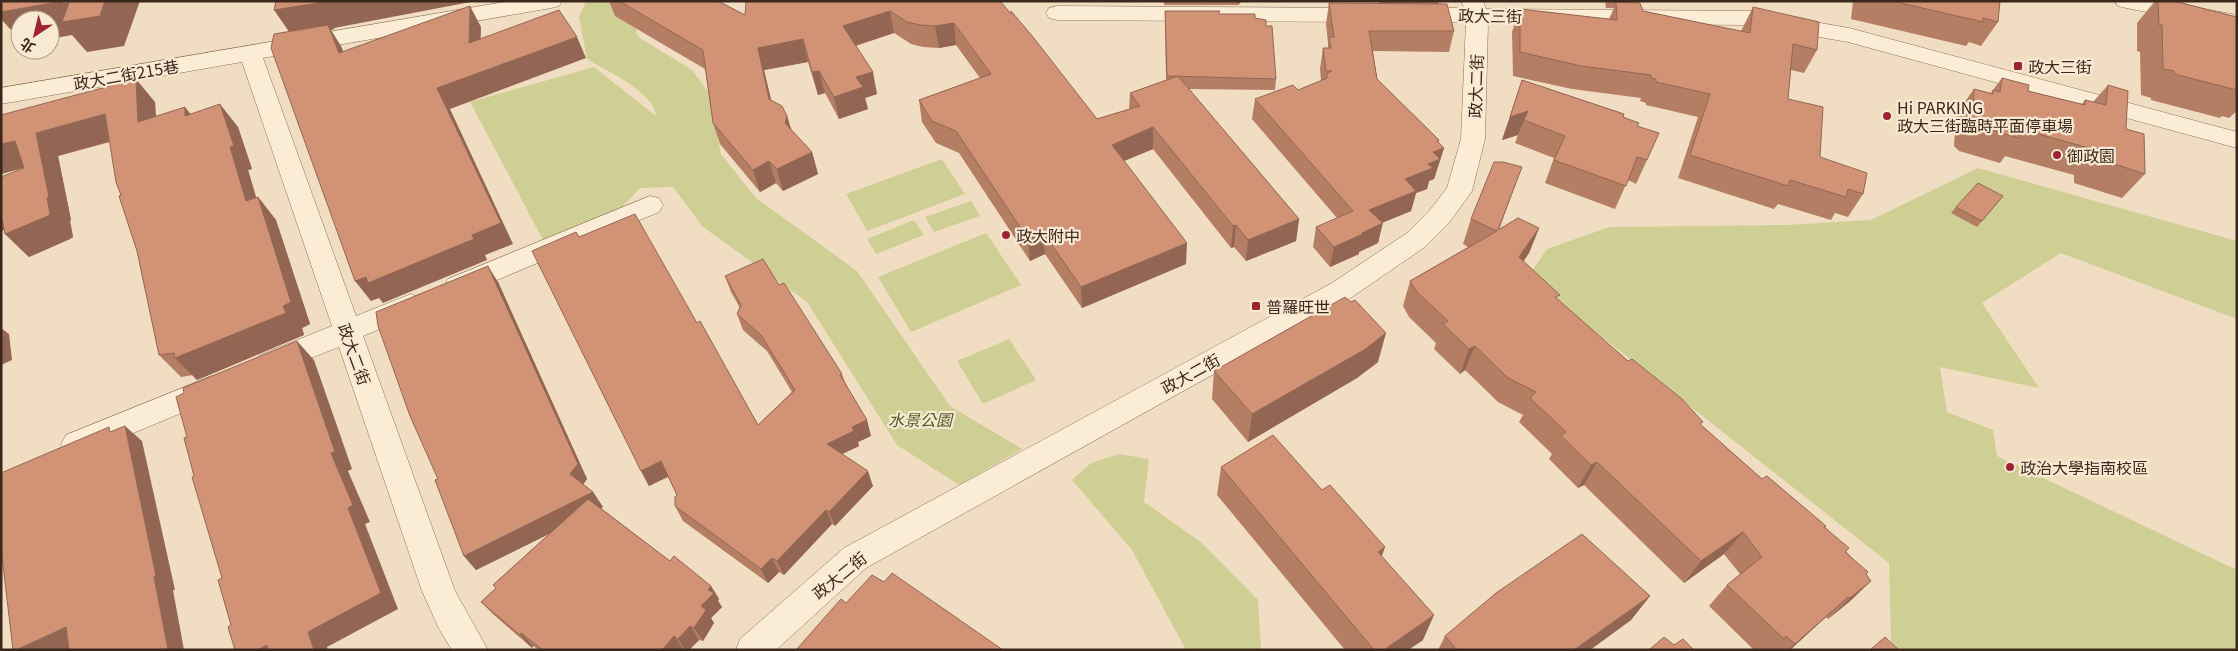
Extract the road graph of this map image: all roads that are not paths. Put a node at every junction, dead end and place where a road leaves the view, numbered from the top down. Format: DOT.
graph roads {
  1 [pos="551,1"];
  2 [pos="2126,1"];
  3 [pos="1475,8"];
  4 [pos="1057,13"];
  5 [pos="2237,22"];
  6 [pos="250,53"];
  7 [pos="1,96"];
  8 [pos="2237,140"];
  9 [pos="650,205"];
  10 [pos="347,331"];
  11 [pos="55,453"];
  12 [pos="472,650"];
  13 [pos="752,650"];
  1 -- 6 [label="street, 政大二街215巷"];
  2 -- 5 [label="street"];
  3 -- 4 [label="street, 政大三街"];
  3 -- 8 [label="street, 政大三街"];
  3 -- 13 [label="street, 政大二街"];
  6 -- 7 [label="street, 政大二街215巷"];
  6 -- 10 [label="street, 政大二街"];
  9 -- 10 [label="street"];
  10 -- 11 [label="street"];
  10 -- 12 [label="street, 政大二街"];
}
